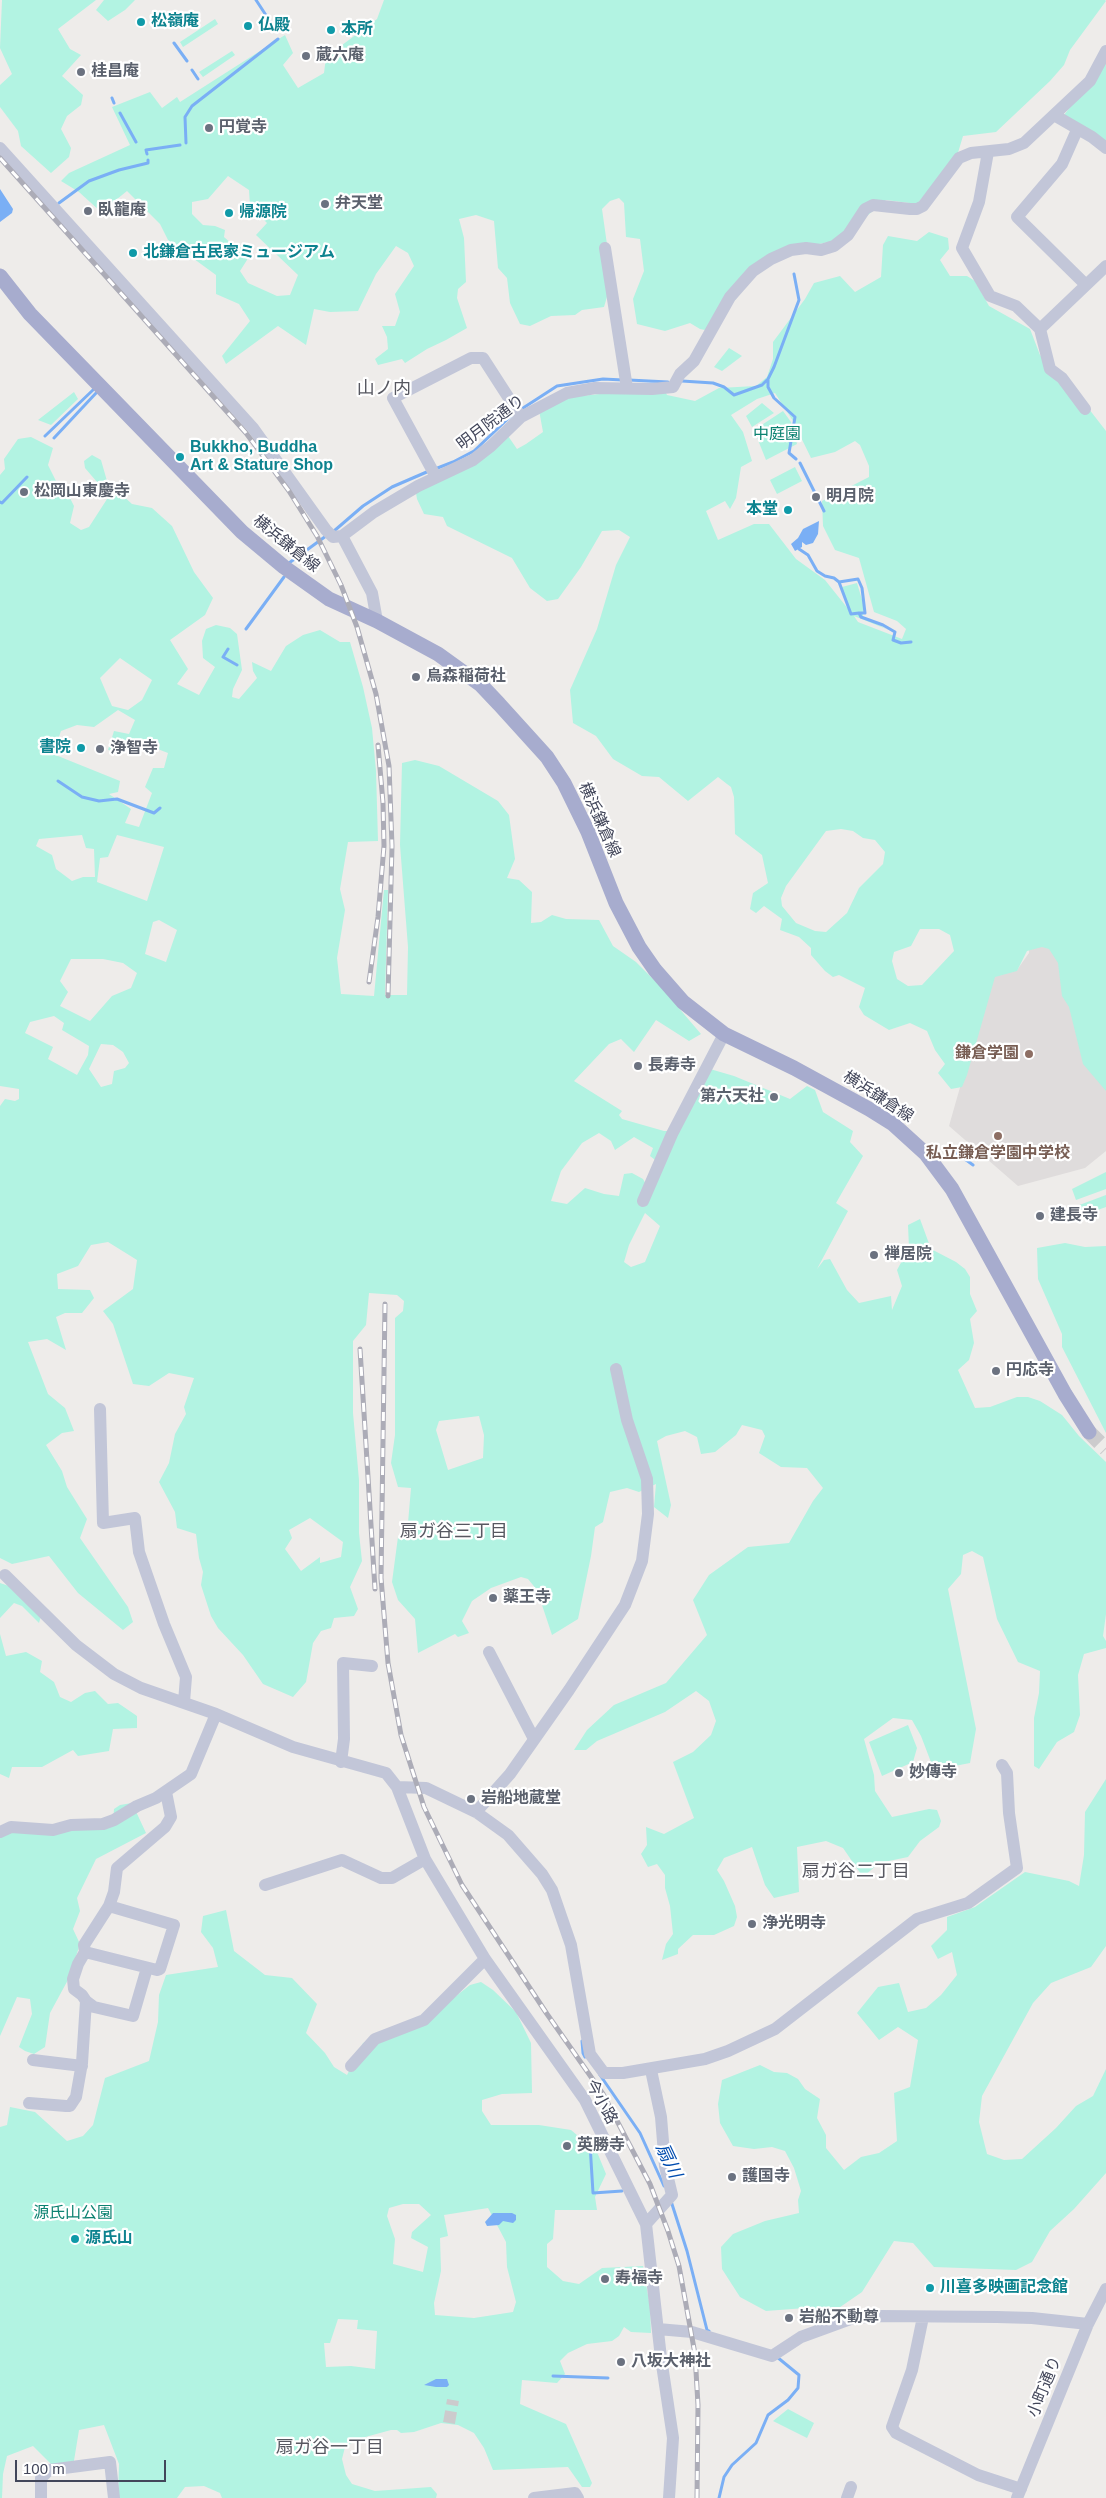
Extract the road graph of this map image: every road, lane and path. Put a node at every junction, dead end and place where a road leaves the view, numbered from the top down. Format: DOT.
graph roads {
  1 [pos="1106,51"];
  2 [pos="1054,115"];
  3 [pos="1078,130"];
  4 [pos="0,148"];
  5 [pos="1106,148"];
  6 [pos="988,152"];
  7 [pos="605,248"];
  8 [pos="1106,266"];
  9 [pos="1,279"];
  10 [pos="1085,284"];
  11 [pos="1040,328"];
  12 [pos="627,381"];
  13 [pos="1085,409"];
  14 [pos="518,413"];
  15 [pos="433,471"];
  16 [pos="334,534"];
  17 [pos="377,621"];
  18 [pos="724,1034"];
  19 [pos="643,1201"];
  20 [pos="616,1369"];
  21 [pos="100,1409"];
  22 [pos="1089,1432"];
  23 [pos="5,1576"];
  24 [pos="489,1652"];
  25 [pos="372,1666"];
  26 [pos="184,1702"];
  27 [pos="216,1714"];
  28 [pos="534,1738"];
  29 [pos="341,1762"];
  30 [pos="1002,1765"];
  31 [pos="397,1787"];
  32 [pos="166,1792"];
  33 [pos="476,1812"];
  34 [pos="0,1832"];
  35 [pos="425,1859"];
  36 [pos="265,1885"];
  37 [pos="109,1906"];
  38 [pos="84,1952"];
  39 [pos="485,1960"];
  40 [pos="147,1968"];
  41 [pos="86,2001"];
  42 [pos="33,2060"];
  43 [pos="82,2066"];
  44 [pos="351,2066"];
  45 [pos="651,2070"];
  46 [pos="29,2103"];
  47 [pos="646,2224"];
  48 [pos="1106,2289"];
  49 [pos="923,2317"];
  50 [pos="1088,2324"];
  51 [pos="658,2329"];
  52 [pos="1019,2494"];
  53 [pos="41,2498"];
  54 [pos="114,2498"];
  55 [pos="534,2498"];
  56 [pos="578,2498"];
  57 [pos="670,2498"];
  1 -- 2 [label="street"];
  2 -- 3 [label="street"];
  2 -- 6 [label="street"];
  3 -- 5 [label="street"];
  3 -- 10 [label="street"];
  4 -- 16 [label="street"];
  6 -- 11 [label="street"];
  6 -- 12 [label="street, 明月院通り"];
  7 -- 12 [label="street"];
  8 -- 10 [label="street"];
  9 -- 17 [label="main road, 横浜鎌倉線"];
  10 -- 11 [label="street"];
  11 -- 13 [label="street"];
  12 -- 14 [label="street, 明月院通り"];
  14 -- 15 [label="street, 明月院通り"];
  14 -- 15 [label="street"];
  15 -- 16 [label="street, 明月院通り"];
  16 -- 17 [label="street"];
  17 -- 18 [label="main road, 横浜鎌倉線"];
  18 -- 19 [label="street"];
  18 -- 22 [label="main road, 横浜鎌倉線"];
  20 -- 28 [label="street"];
  21 -- 26 [label="street"];
  23 -- 26 [label="street"];
  24 -- 28 [label="street"];
  25 -- 29 [label="street"];
  26 -- 27 [label="street"];
  27 -- 29 [label="street"];
  27 -- 32 [label="street"];
  28 -- 33 [label="street"];
  29 -- 31 [label="street"];
  30 -- 45 [label="street"];
  31 -- 33 [label="street"];
  31 -- 35 [label="street, 今小路"];
  32 -- 34 [label="street"];
  32 -- 37 [label="street"];
  33 -- 45 [label="street"];
  35 -- 36 [label="street"];
  35 -- 39 [label="street, 今小路"];
  37 -- 38 [label="street"];
  37 -- 40 [label="street"];
  38 -- 40 [label="street"];
  38 -- 41 [label="street"];
  39 -- 44 [label="street"];
  39 -- 47 [label="street, 今小路"];
  40 -- 41 [label="street"];
  41 -- 43 [label="street"];
  42 -- 43 [label="street"];
  43 -- 46 [label="street"];
  45 -- 47 [label="street"];
  47 -- 51 [label="street, 今小路"];
  48 -- 50 [label="street, 小町通り"];
  49 -- 50 [label="street"];
  49 -- 51 [label="street"];
  49 -- 52 [label="street"];
  50 -- 52 [label="street, 小町通り"];
  51 -- 57 [label="street, 今小路"];
  53 -- 54 [label="street"];
  55 -- 56 [label="street"];
}
